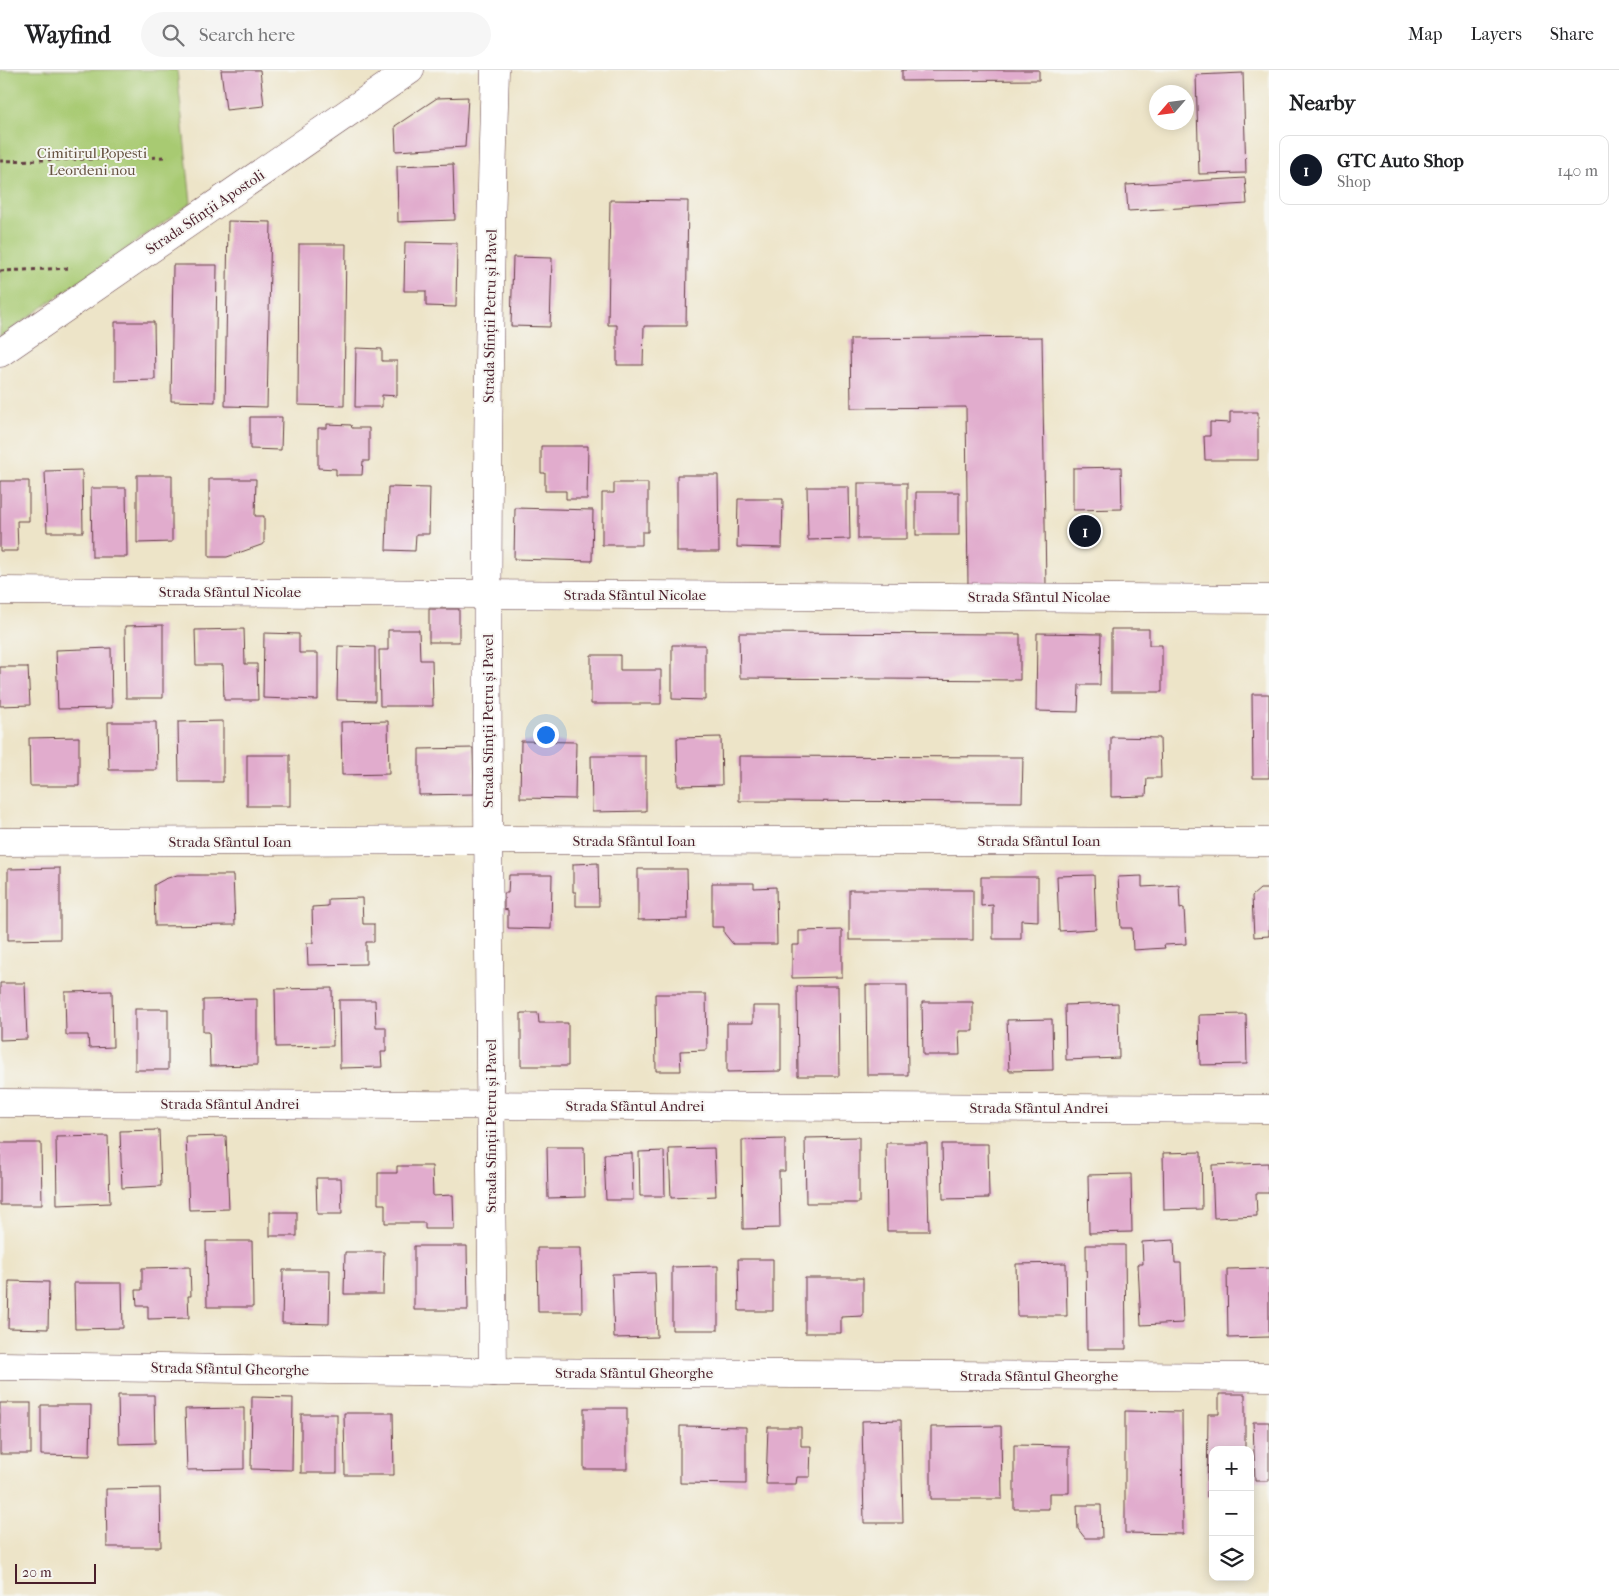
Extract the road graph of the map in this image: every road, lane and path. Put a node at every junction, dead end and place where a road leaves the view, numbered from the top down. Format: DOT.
graph roads {
  1 [pos="410,70"];
  2 [pos="495,70"];
  3 [pos="168,157"];
  4 [pos="0,161"];
  5 [pos="80,268"];
  6 [pos="0,271"];
  7 [pos="0,353"];
  8 [pos="0,591"];
  9 [pos="488,594"];
  10 [pos="1269,599"];
  11 [pos="488,840"];
  12 [pos="0,842"];
  13 [pos="1269,842"];
  14 [pos="0,1103"];
  15 [pos="490,1106"];
  16 [pos="1269,1109"];
  17 [pos="0,1366"];
  18 [pos="493,1372"];
  19 [pos="1269,1377"];
  1 -- 7 [label="street, Strada Sfinții Apostoli"];
  2 -- 9 [label="street, Strada Sfinții Petru și Pavel"];
  3 -- 4 [label="path"];
  5 -- 6 [label="path"];
  8 -- 9 [label="street, Strada Sfântul Nicolae"];
  9 -- 10 [label="street, Strada Sfântul Nicolae"];
  9 -- 11 [label="street, Strada Sfinții Petru și Pavel"];
  11 -- 12 [label="street, Strada Sfântul Ioan"];
  11 -- 13 [label="street, Strada Sfântul Ioan"];
  11 -- 15 [label="street, Strada Sfinții Petru și Pavel"];
  14 -- 15 [label="street, Strada Sfântul Andrei"];
  15 -- 16 [label="street, Strada Sfântul Andrei"];
  15 -- 18 [label="street, Strada Sfinții Petru și Pavel"];
  17 -- 18 [label="street, Strada Sfântul Gheorghe"];
  18 -- 19 [label="street, Strada Sfântul Gheorghe"];
}
